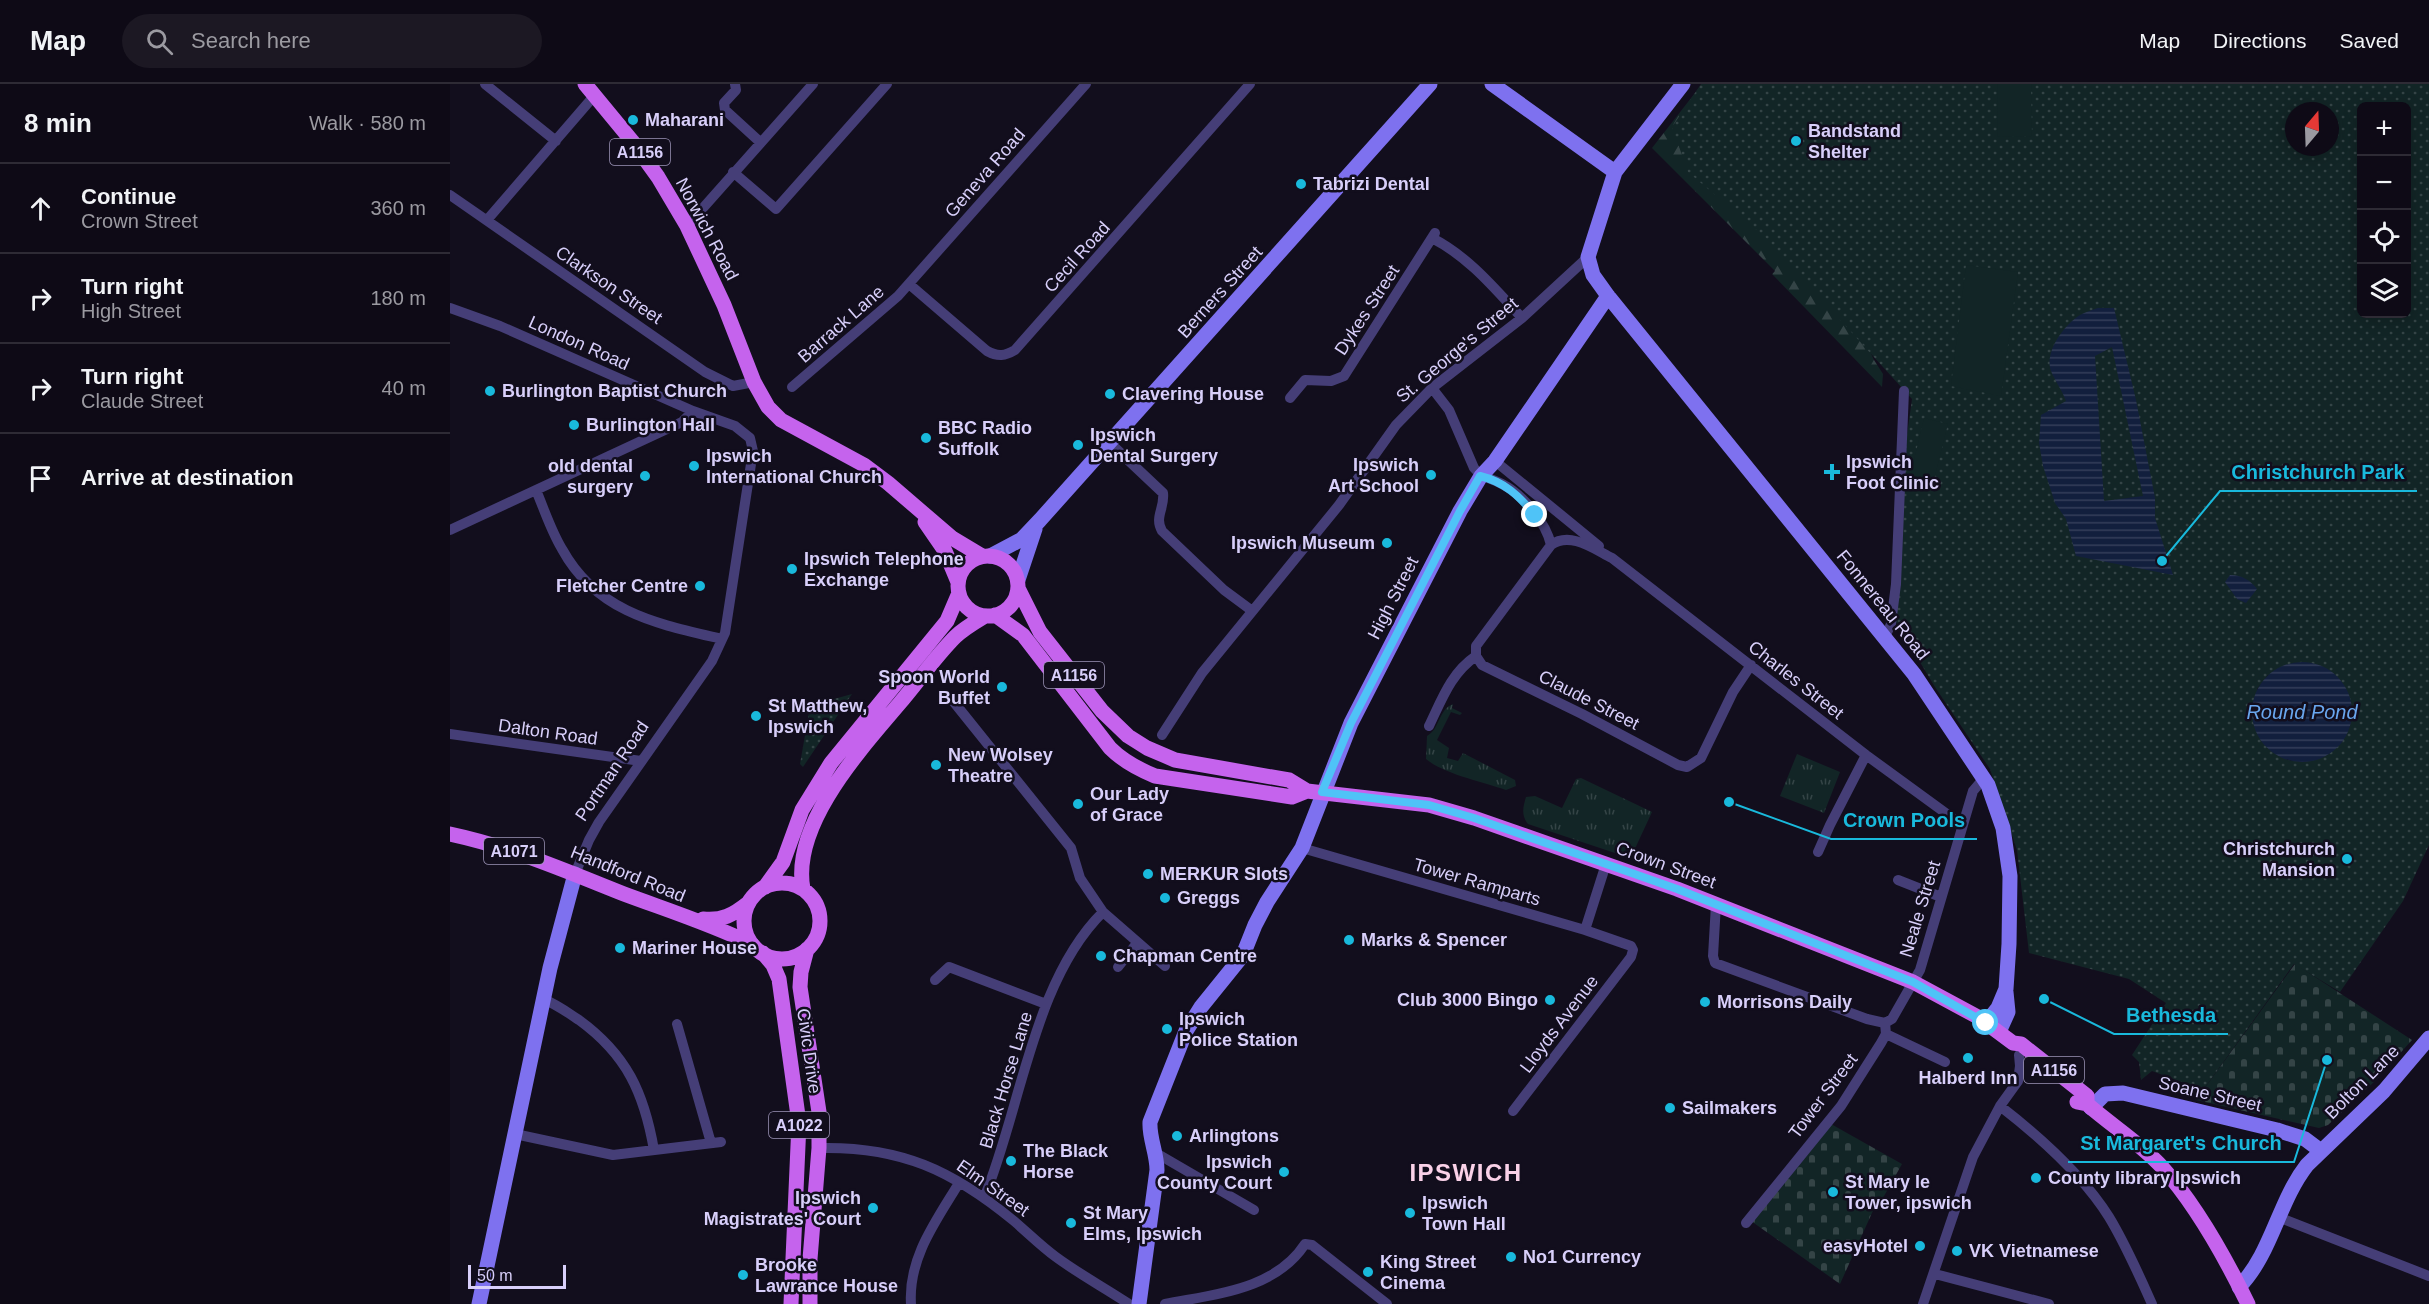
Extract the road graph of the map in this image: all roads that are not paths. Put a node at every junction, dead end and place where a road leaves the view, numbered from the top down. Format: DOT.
graph roads {
  1 [pos="485,84"];
  2 [pos="735,84"];
  3 [pos="812,84"];
  4 [pos="887,84"];
  5 [pos="1086,84"];
  6 [pos="1250,84"];
  7 [pos="1430,84"];
  8 [pos="1492,84"];
  9 [pos="1683,84"];
  10 [pos="590,90"];
  11 [pos="556,141"];
  12 [pos="760,142"];
  13 [pos="733,172"];
  14 [pos="1615,172"];
  15 [pos="450,195"];
  16 [pos="487,220"];
  17 [pos="687,226"];
  18 [pos="1588,257"];
  19 [pos="909,284"];
  20 [pos="1608,296"];
  21 [pos="450,308"];
  22 [pos="1522,318"];
  23 [pos="754,382"];
  24 [pos="792,387"];
  25 [pos="1432,388"];
  26 [pos="1904,392"];
  27 [pos="1290,398"];
  28 [pos="693,411"];
  29 [pos="1110,443"];
  30 [pos="1495,461"];
  31 [pos="1480,476"];
  32 [pos="536,490"];
  33 [pos="913,504"];
  34 [pos="1037,524"];
  35 [pos="450,530"];
  36 [pos="1551,545"];
  37 [pos="986,556"];
  38 [pos="1612,558"];
  39 [pos="1018,584"];
  40 [pos="959,587"];
  41 [pos="1251,610"];
  42 [pos="990,615"];
  43 [pos="722,639"];
  44 [pos="1884,639"];
  45 [pos="1476,656"];
  46 [pos="1751,665"];
  47 [pos="953,701"];
  48 [pos="1429,726"];
  49 [pos="450,734"];
  50 [pos="1162,735"];
  51 [pos="1866,755"];
  52 [pos="641,761"];
  53 [pos="1984,778"];
  54 [pos="1315,792"];
  55 [pos="1962,825"];
  56 [pos="450,834"];
  57 [pos="1302,848"];
  58 [pos="1818,852"];
  59 [pos="1606,864"];
  60 [pos="575,874"];
  61 [pos="1898,880"];
  62 [pos="765,887"];
  63 [pos="803,889"];
  64 [pos="1941,897"];
  65 [pos="748,903"];
  66 [pos="1716,904"];
  67 [pos="1103,912"];
  68 [pos="688,918"];
  69 [pos="1585,930"];
  70 [pos="1137,943"];
  71 [pos="757,949"];
  72 [pos="807,949"];
  73 [pos="1631,957"];
  74 [pos="1165,966"];
  75 [pos="1118,967"];
  76 [pos="934,980"];
  77 [pos="1913,982"];
  78 [pos="543,999"];
  79 [pos="1046,1004"];
  80 [pos="677,1024"];
  81 [pos="1993,1027"];
  82 [pos="1885,1029"];
  83 [pos="2429,1038"];
  84 [pos="2016,1049"];
  85 [pos="1946,1062"];
  86 [pos="2000,1106"];
  87 [pos="2089,1106"];
  88 [pos="1513,1111"];
  89 [pos="515,1134"];
  90 [pos="819,1148"];
  91 [pos="654,1150"];
  92 [pos="2321,1151"];
  93 [pos="1156,1154"];
  94 [pos="959,1183"];
  95 [pos="984,1198"];
  96 [pos="1254,1210"];
  97 [pos="2278,1217"];
  98 [pos="1746,1223"];
  99 [pos="1935,1274"];
  100 [pos="2429,1276"];
  101 [pos="2239,1287"];
  102 [pos="479,1304"];
  103 [pos="791,1304"];
  104 [pos="810,1304"];
  105 [pos="911,1304"];
  106 [pos="1129,1304"];
  107 [pos="1139,1304"];
  108 [pos="1165,1304"];
  109 [pos="1387,1304"];
  110 [pos="1923,1304"];
  111 [pos="2049,1304"];
  112 [pos="2152,1304"];
  113 [pos="2248,1304"];
  1 -- 11 [label="street"];
  2 -- 12 [label="street"];
  3 -- 12 [label="street"];
  4 -- 13 [label="street"];
  5 -- 19 [label="street, Geneva Road"];
  6 -- 19 [label="street, Cecil Road"];
  7 -- 29 [label="street, Berners Street"];
  8 -- 14 [label="street"];
  9 -- 14 [label="street"];
  10 -- 11 [label="street"];
  10 -- 17 [label="main road, Norwich Road / A1156"];
  11 -- 16 [label="street"];
  12 -- 13 [label="street"];
  13 -- 17 [label="street"];
  14 -- 18 [label="street"];
  15 -- 16 [label="street, Clarkson Street"];
  16 -- 23 [label="street, Clarkson Street"];
  17 -- 23 [label="main road, Norwich Road / A1156"];
  18 -- 20 [label="street, Fonnereau Road"];
  18 -- 22 [label="street, St. George's Street"];
  19 -- 24 [label="street, Barrack Lane"];
  20 -- 30 [label="street, High Street"];
  20 -- 44 [label="street, Fonnereau Road"];
  21 -- 28 [label="street, London Road"];
  22 -- 25 [label="street, St. George's Street"];
  22 -- 27 [label="street, Dykes Street"];
  23 -- 33 [label="main road, Norwich Road / A1156"];
  25 -- 31 [label="street"];
  25 -- 41 [label="street, St. George's Street"];
  26 -- 44 [label="street"];
  28 -- 32 [label="street"];
  28 -- 43 [label="street, Portman Road"];
  29 -- 34 [label="street, Berners Street"];
  29 -- 41 [label="street"];
  30 -- 31 [label="street, High Street"];
  30 -- 38 [label="street, Charles Street"];
  31 -- 36 [label="street"];
  31 -- 54 [label="street, High Street"];
  32 -- 35 [label="street"];
  32 -- 43 [label="street"];
  33 -- 37 [label="main road"];
  33 -- 40 [label="main road"];
  34 -- 37 [label="street, Berners Street"];
  34 -- 39 [label="street, Berners Street"];
  36 -- 38 [label="street, Charles Street"];
  36 -- 45 [label="street"];
  37 -- 39 [label="main road"];
  37 -- 40 [label="main road"];
  38 -- 46 [label="street, Charles Street"];
  39 -- 42 [label="main road"];
  39 -- 54 [label="main road, Crown Street / A1156"];
  40 -- 42 [label="main road"];
  40 -- 62 [label="main road"];
  41 -- 50 [label="street, St. George's Street"];
  42 -- 54 [label="main road, Crown Street / A1156"];
  42 -- 63 [label="main road"];
  43 -- 52 [label="street, Portman Road"];
  44 -- 53 [label="street, Fonnereau Road"];
  45 -- 46 [label="street, Claude Street"];
  45 -- 48 [label="street"];
  46 -- 51 [label="street, Charles Street"];
  47 -- 67 [label="street"];
  49 -- 52 [label="street, Dalton Road"];
  51 -- 55 [label="street, Charles Street"];
  51 -- 58 [label="street"];
  52 -- 60 [label="street, Portman Road"];
  53 -- 55 [label="street, Neale Street"];
  53 -- 81 [label="street, Fonnereau Road"];
  54 -- 57 [label="street, High Street"];
  54 -- 59 [label="main road, Crown Street / A1156"];
  55 -- 64 [label="street, Neale Street"];
  56 -- 60 [label="main road, Handford Road / A1071"];
  57 -- 69 [label="street, Tower Ramparts"];
  57 -- 93 [label="street, High Street"];
  59 -- 66 [label="main road, Crown Street / A1156"];
  59 -- 69 [label="street"];
  60 -- 68 [label="main road, Handford Road / A1071"];
  60 -- 78 [label="street, Portman Road"];
  61 -- 64 [label="street"];
  62 -- 63 [label="main road"];
  62 -- 65 [label="main road"];
  63 -- 72 [label="main road"];
  64 -- 77 [label="street, Neale Street"];
  65 -- 68 [label="main road, Handford Road / A1071"];
  65 -- 71 [label="main road"];
  66 -- 77 [label="main road, Crown Street / A1156"];
  66 -- 82 [label="street"];
  67 -- 70 [label="street"];
  67 -- 79 [label="street, Black Horse Lane"];
  68 -- 71 [label="main road, Handford Road / A1071"];
  69 -- 73 [label="street, Tower Ramparts"];
  70 -- 74 [label="street"];
  70 -- 75 [label="street"];
  71 -- 72 [label="main road"];
  71 -- 103 [label="main road, Civic Drive / A1022"];
  72 -- 90 [label="main road, Civic Drive / A1022"];
  73 -- 88 [label="street, Lloyds Avenue"];
  76 -- 79 [label="street, Black Horse Lane"];
  77 -- 81 [label="main road, Crown Street / A1156"];
  77 -- 82 [label="street, Tower Street"];
  78 -- 89 [label="street, Portman Road"];
  78 -- 91 [label="street"];
  79 -- 95 [label="street, Black Horse Lane"];
  80 -- 91 [label="street"];
  81 -- 84 [label="main road, A1156"];
  82 -- 85 [label="street"];
  82 -- 98 [label="street, Tower Street"];
  83 -- 92 [label="street, Bolton Lane"];
  84 -- 86 [label="street"];
  84 -- 87 [label="main road, A1156"];
  86 -- 99 [label="street"];
  86 -- 112 [label="street"];
  87 -- 92 [label="street, Soane Street"];
  87 -- 101 [label="main road, A1156"];
  89 -- 91 [label="street"];
  89 -- 102 [label="street, Portman Road"];
  90 -- 94 [label="street, Elm Street"];
  90 -- 104 [label="main road, Civic Drive / A1022"];
  92 -- 97 [label="street, Bolton Lane"];
  93 -- 96 [label="street"];
  93 -- 107 [label="street, High Street"];
  94 -- 95 [label="street, Elm Street"];
  94 -- 105 [label="street"];
  95 -- 106 [label="street, Elm Street"];
  97 -- 100 [label="street"];
  97 -- 101 [label="street, Bolton Lane"];
  99 -- 110 [label="street"];
  99 -- 111 [label="street"];
  101 -- 113 [label="main road, A1156"];
  108 -- 109 [label="street"];
}
